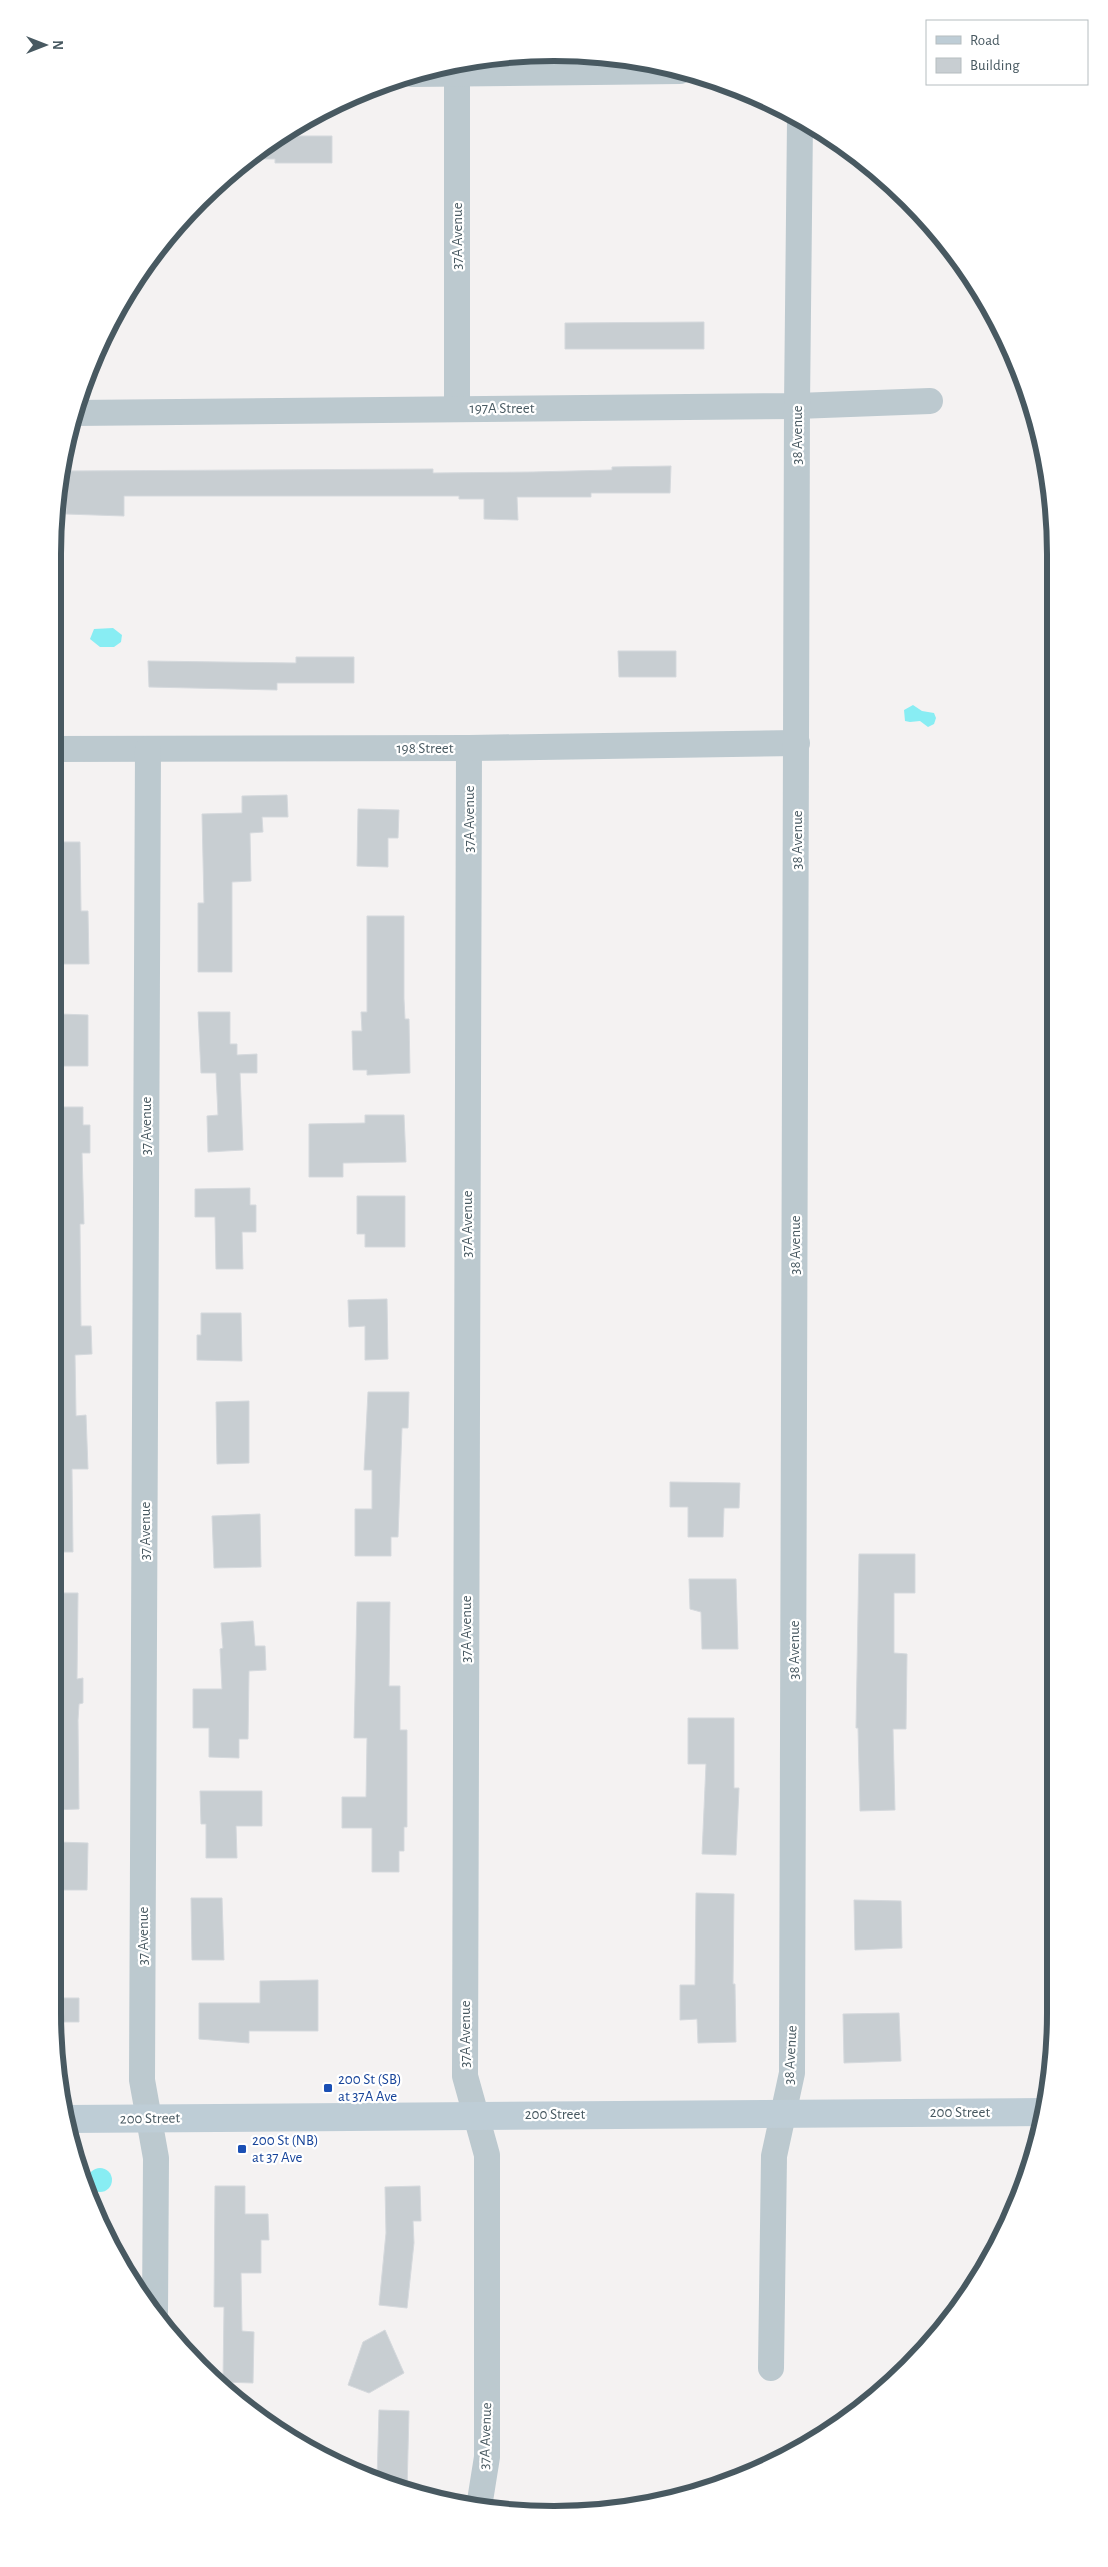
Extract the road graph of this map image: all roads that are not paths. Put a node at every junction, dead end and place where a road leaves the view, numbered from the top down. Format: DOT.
graph roads {
  1 [pos="468,69"];
  2 [pos="457,71"];
  3 [pos="648,71"];
  4 [pos="800,127"];
  5 [pos="930,401"];
  6 [pos="797,406"];
  7 [pos="457,408"];
  8 [pos="82,413"];
  9 [pos="797,743"];
  10 [pos="469,748"];
  11 [pos="61,749"];
  12 [pos="148,749"];
  13 [pos="1036,2112"];
  14 [pos="784,2113"];
  15 [pos="474,2115"];
  16 [pos="148,2118"];
  17 [pos="73,2119"];
  18 [pos="155,2302"];
  19 [pos="771,2368"];
  20 [pos="481,2500"];
  1 -- 3 [label="street"];
  2 -- 7 [label="street, 37A Avenue"];
  4 -- 6 [label="street, 38 Avenue"];
  5 -- 6 [label="street, 197A Street"];
  6 -- 7 [label="street, 197A Street"];
  6 -- 9 [label="street, 38 Avenue"];
  7 -- 8 [label="street, 197A Street"];
  9 -- 10 [label="street, 198 Street"];
  9 -- 14 [label="street, 38 Avenue"];
  10 -- 12 [label="street, 198 Street"];
  10 -- 15 [label="street, 37A Avenue"];
  11 -- 12 [label="street, 198 Street"];
  12 -- 16 [label="street, 37 Avenue"];
  13 -- 14 [label="main road, 200 Street"];
  14 -- 15 [label="main road, 200 Street"];
  14 -- 19 [label="street, 38 Avenue"];
  15 -- 16 [label="main road, 200 Street"];
  15 -- 20 [label="street, 37A Avenue"];
  16 -- 17 [label="main road, 200 Street"];
  16 -- 18 [label="street, 37 Avenue"];
}
